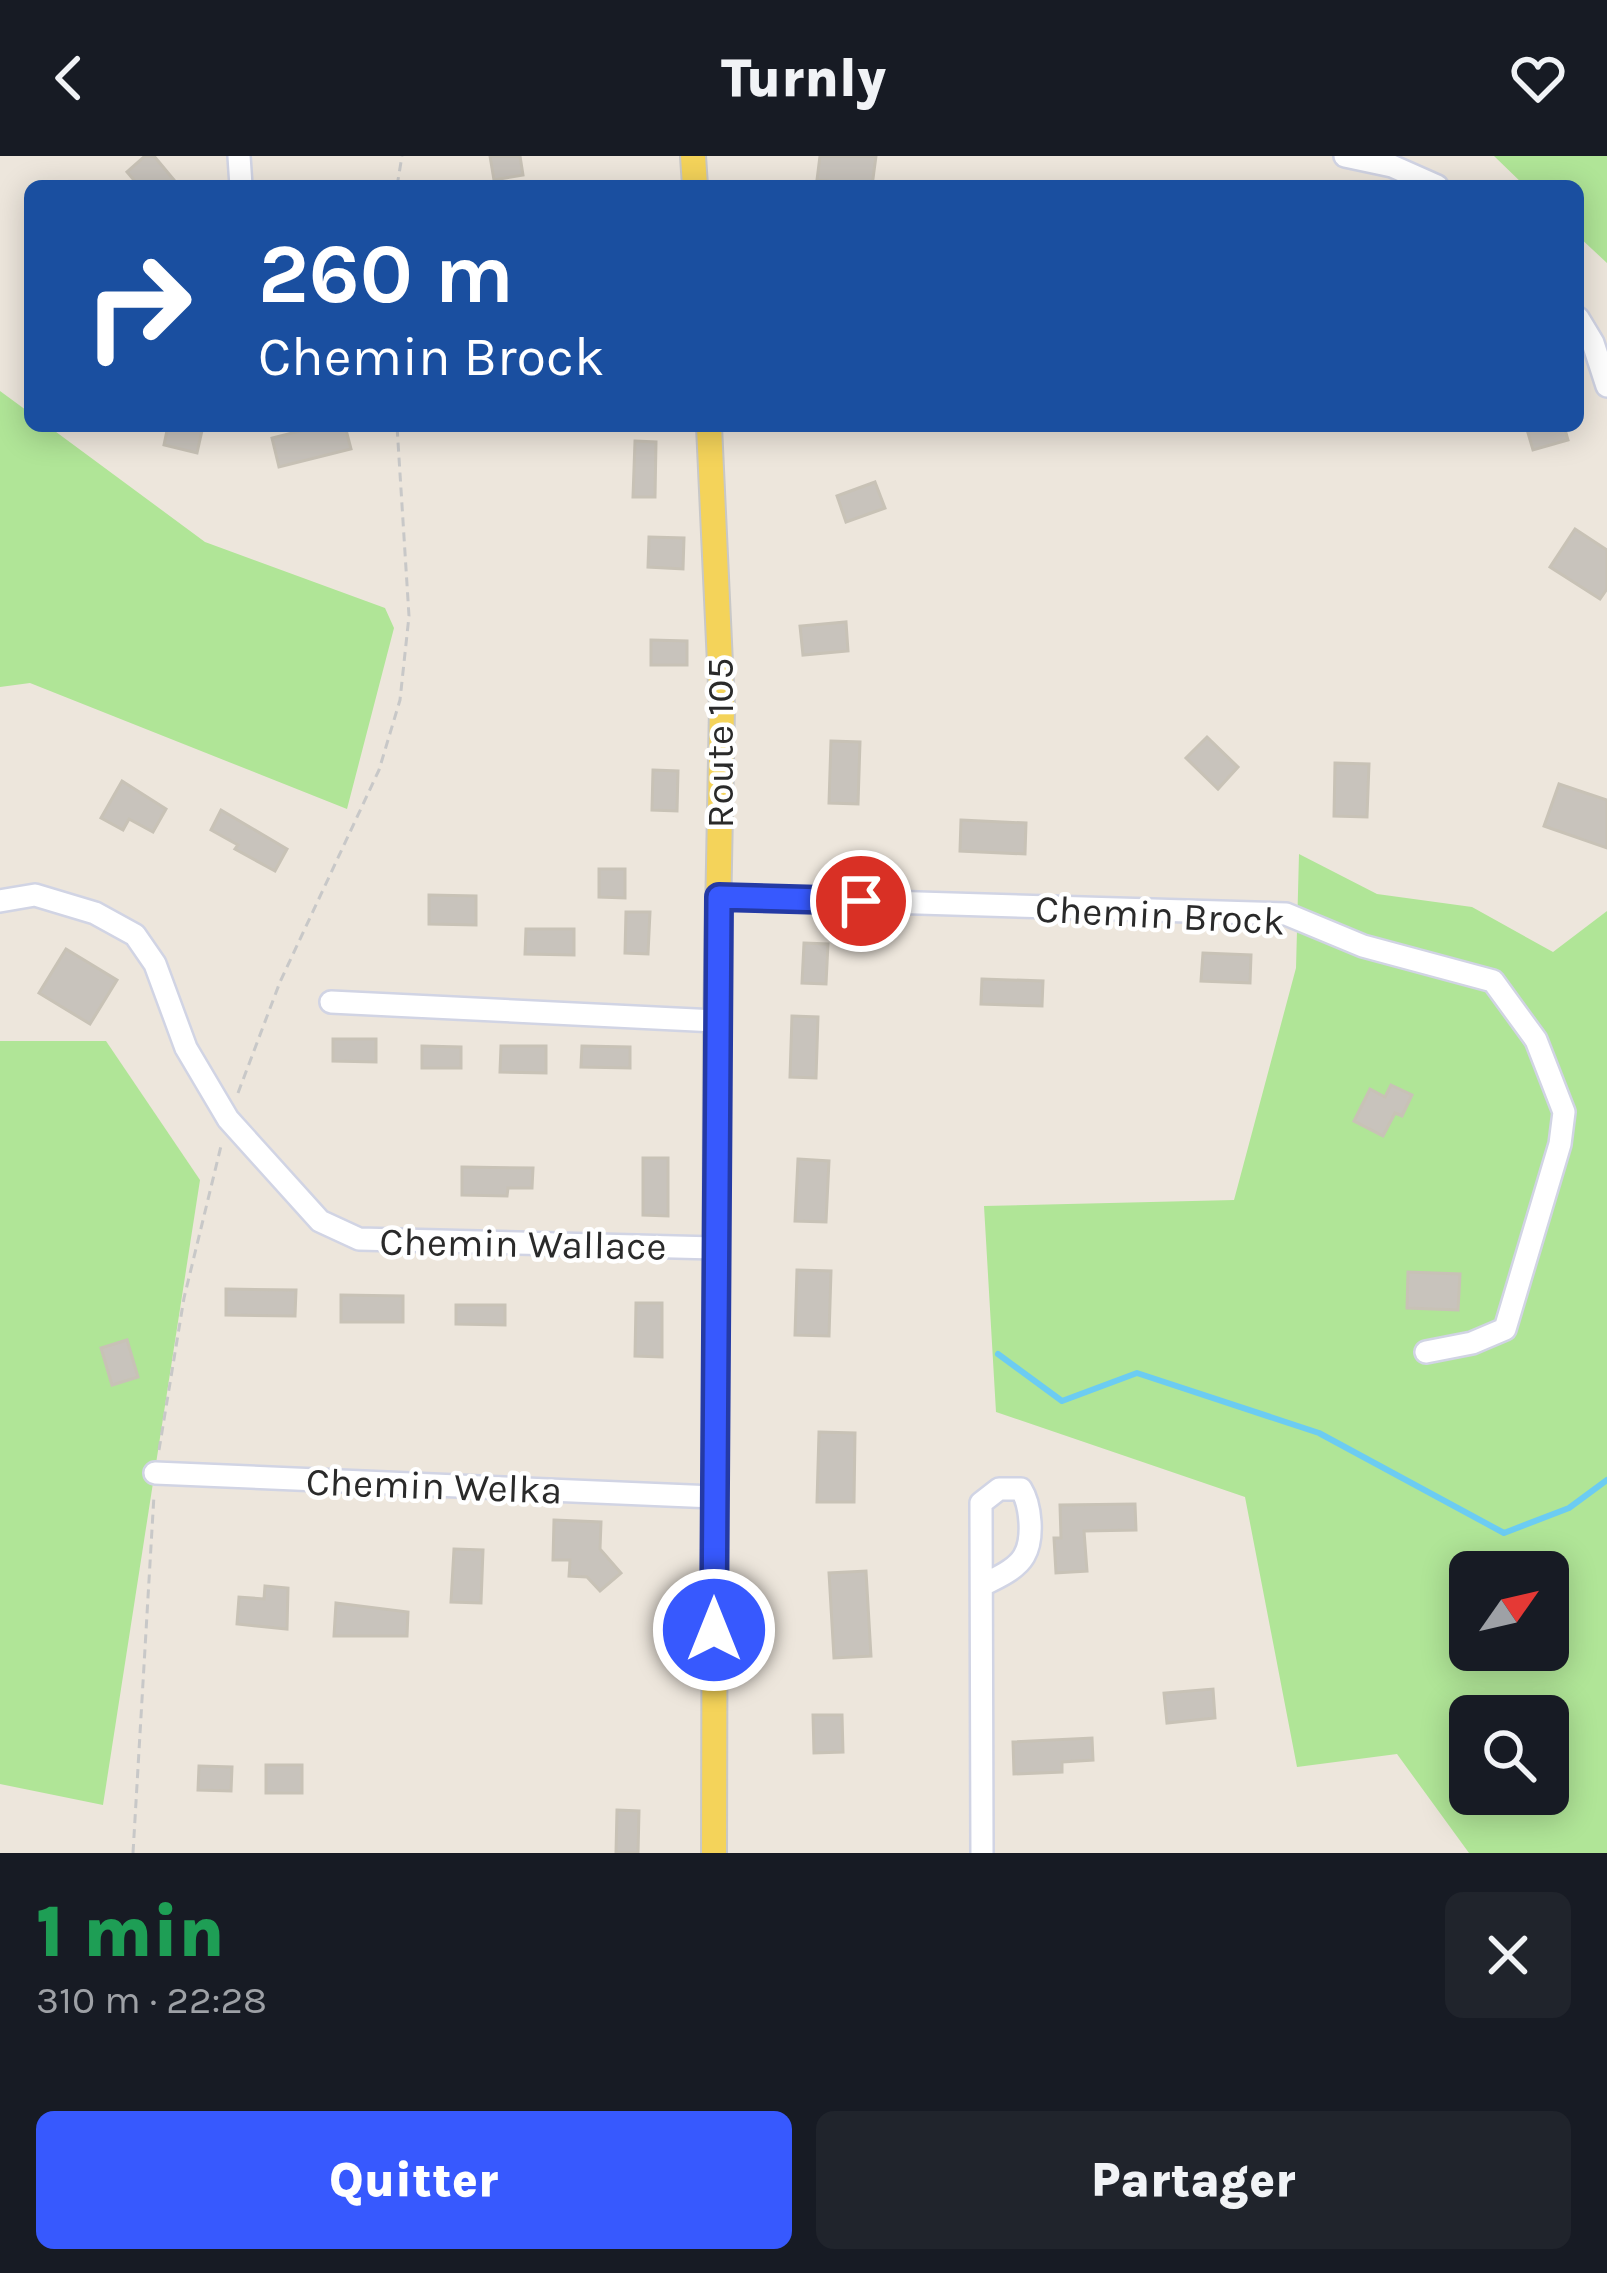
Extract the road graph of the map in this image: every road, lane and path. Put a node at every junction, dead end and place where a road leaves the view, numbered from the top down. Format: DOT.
graph roads {
  1 [pos="1345,156"];
  2 [pos="1424,180"];
  3 [pos="1584,328"];
  4 [pos="1607,386"];
  5 [pos="710,432"];
  6 [pos="719,897"];
  7 [pos="0,901"];
  8 [pos="332,1002"];
  9 [pos="716,1021"];
  10 [pos="715,1249"];
  11 [pos="1426,1352"];
  12 [pos="155,1473"];
  13 [pos="714,1497"];
  14 [pos="983,1585"];
  15 [pos="714,1853"];
  16 [pos="982,1853"];
  1 -- 2 [label="street"];
  3 -- 4 [label="street"];
  5 -- 6 [label="main road, Route 105"];
  6 -- 9 [label="main road, Route 105"];
  6 -- 11 [label="street, Chemin Brock"];
  7 -- 10 [label="street, Chemin Wallace"];
  8 -- 9 [label="street"];
  9 -- 10 [label="main road, Route 105"];
  10 -- 13 [label="main road, Route 105"];
  12 -- 13 [label="street, Chemin Welka"];
  13 -- 15 [label="main road, Route 105"];
  14 -- 16 [label="street"];
}
